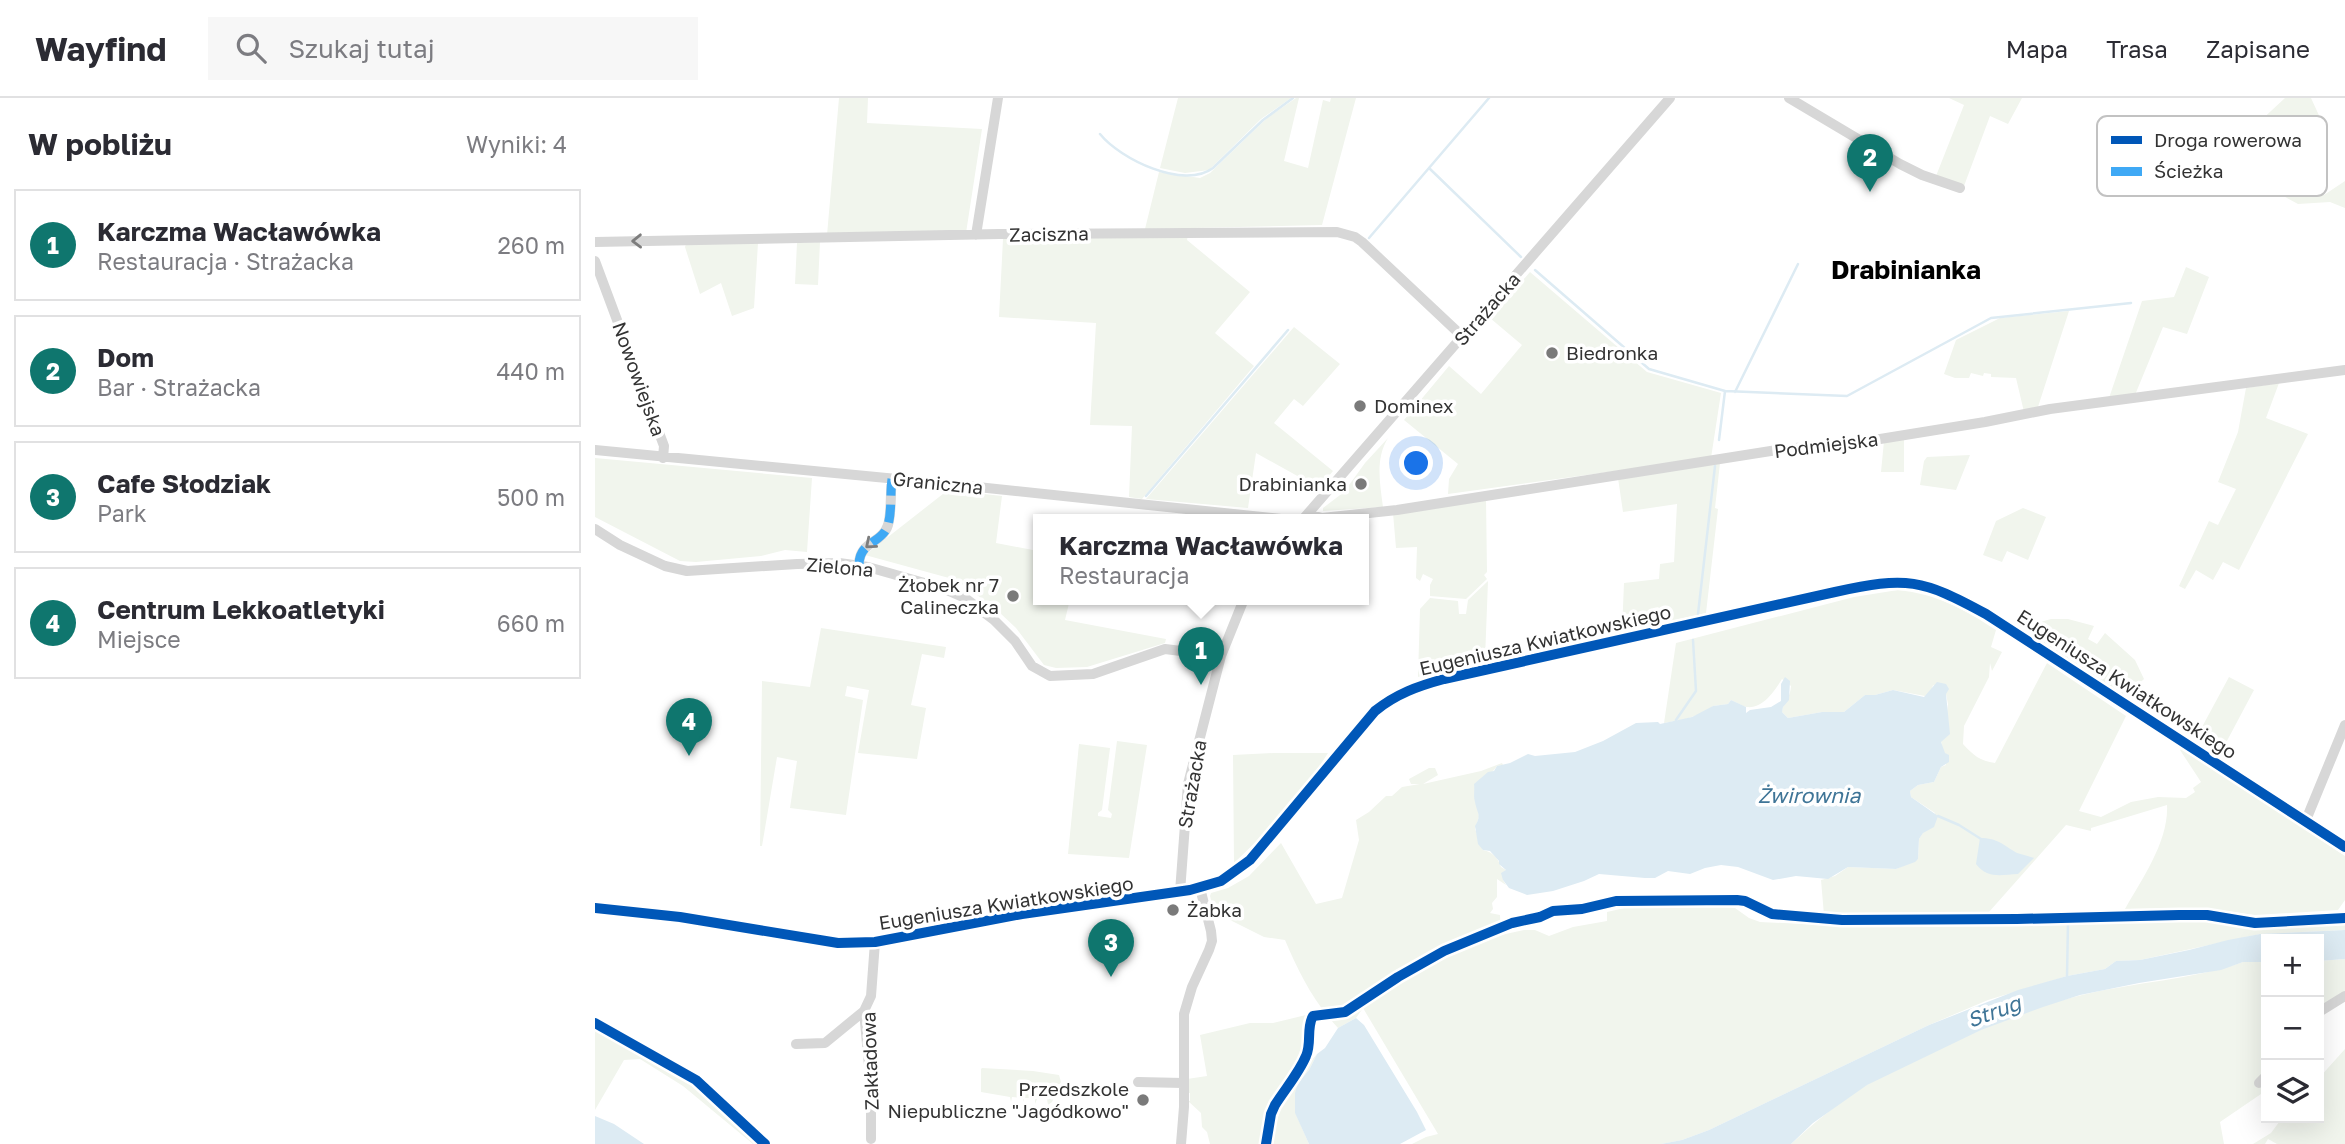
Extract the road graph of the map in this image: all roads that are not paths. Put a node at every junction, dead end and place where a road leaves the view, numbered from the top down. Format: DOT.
graph roads {
  1 [pos="998,98"];
  2 [pos="1670,98"];
  3 [pos="1789,98"];
  4 [pos="1960,188"];
  5 [pos="976,235"];
  6 [pos="595,242"];
  7 [pos="595,261"];
  8 [pos="1463,337"];
  9 [pos="2345,370"];
  10 [pos="595,450"];
  11 [pos="663,458"];
  12 [pos="892,479"];
  13 [pos="1232,514"];
  14 [pos="1308,514"];
  15 [pos="1360,514"];
  16 [pos="595,530"];
  17 [pos="859,565"];
  18 [pos="1242,605"];
  19 [pos="1221,656"];
  20 [pos="2345,725"];
  21 [pos="2306,820"];
  22 [pos="2345,847"];
  23 [pos="1200,888"];
  24 [pos="1180,892"];
  25 [pos="595,908"];
  26 [pos="876,942"];
  27 [pos="2345,996"];
  28 [pos="2324,1009"];
  29 [pos="864,1011"];
  30 [pos="796,1044"];
  31 [pos="1138,1082"];
  32 [pos="1183,1083"];
  33 [pos="871,1139"];
  34 [pos="1181,1144"];
  1 -- 5 [label="street"];
  2 -- 8 [label="street, Strażacka"];
  3 -- 4 [label="street"];
  5 -- 6 [label="street, Zaciszna, one-way"];
  5 -- 8 [label="street, Zaciszna"];
  7 -- 11 [label="street, Nowowiejska"];
  8 -- 14 [label="street, Strażacka"];
  9 -- 15 [label="street, Podmiejska"];
  10 -- 11 [label="street, Graniczna"];
  11 -- 12 [label="street, Graniczna"];
  12 -- 13 [label="street, Graniczna"];
  12 -- 17 [label="street, one-way"];
  16 -- 17 [label="street, Zielona"];
  17 -- 19 [label="street, Zielona"];
  18 -- 19 [label="street, Strażacka"];
  19 -- 24 [label="street, Strażacka"];
  20 -- 21 [label="street"];
  21 -- 22 [label="street, Eugeniusza Kwiatkowskiego"];
  21 -- 23 [label="street, Eugeniusza Kwiatkowskiego"];
  23 -- 24 [label="street, Eugeniusza Kwiatkowskiego"];
  23 -- 32 [label="street"];
  24 -- 26 [label="street, Eugeniusza Kwiatkowskiego"];
  25 -- 26 [label="street, Eugeniusza Kwiatkowskiego"];
  26 -- 29 [label="street, Zakładowa"];
  27 -- 28 [label="street"];
  29 -- 30 [label="street"];
  29 -- 33 [label="street, Zakładowa"];
  31 -- 32 [label="street"];
  32 -- 34 [label="street"];
}
